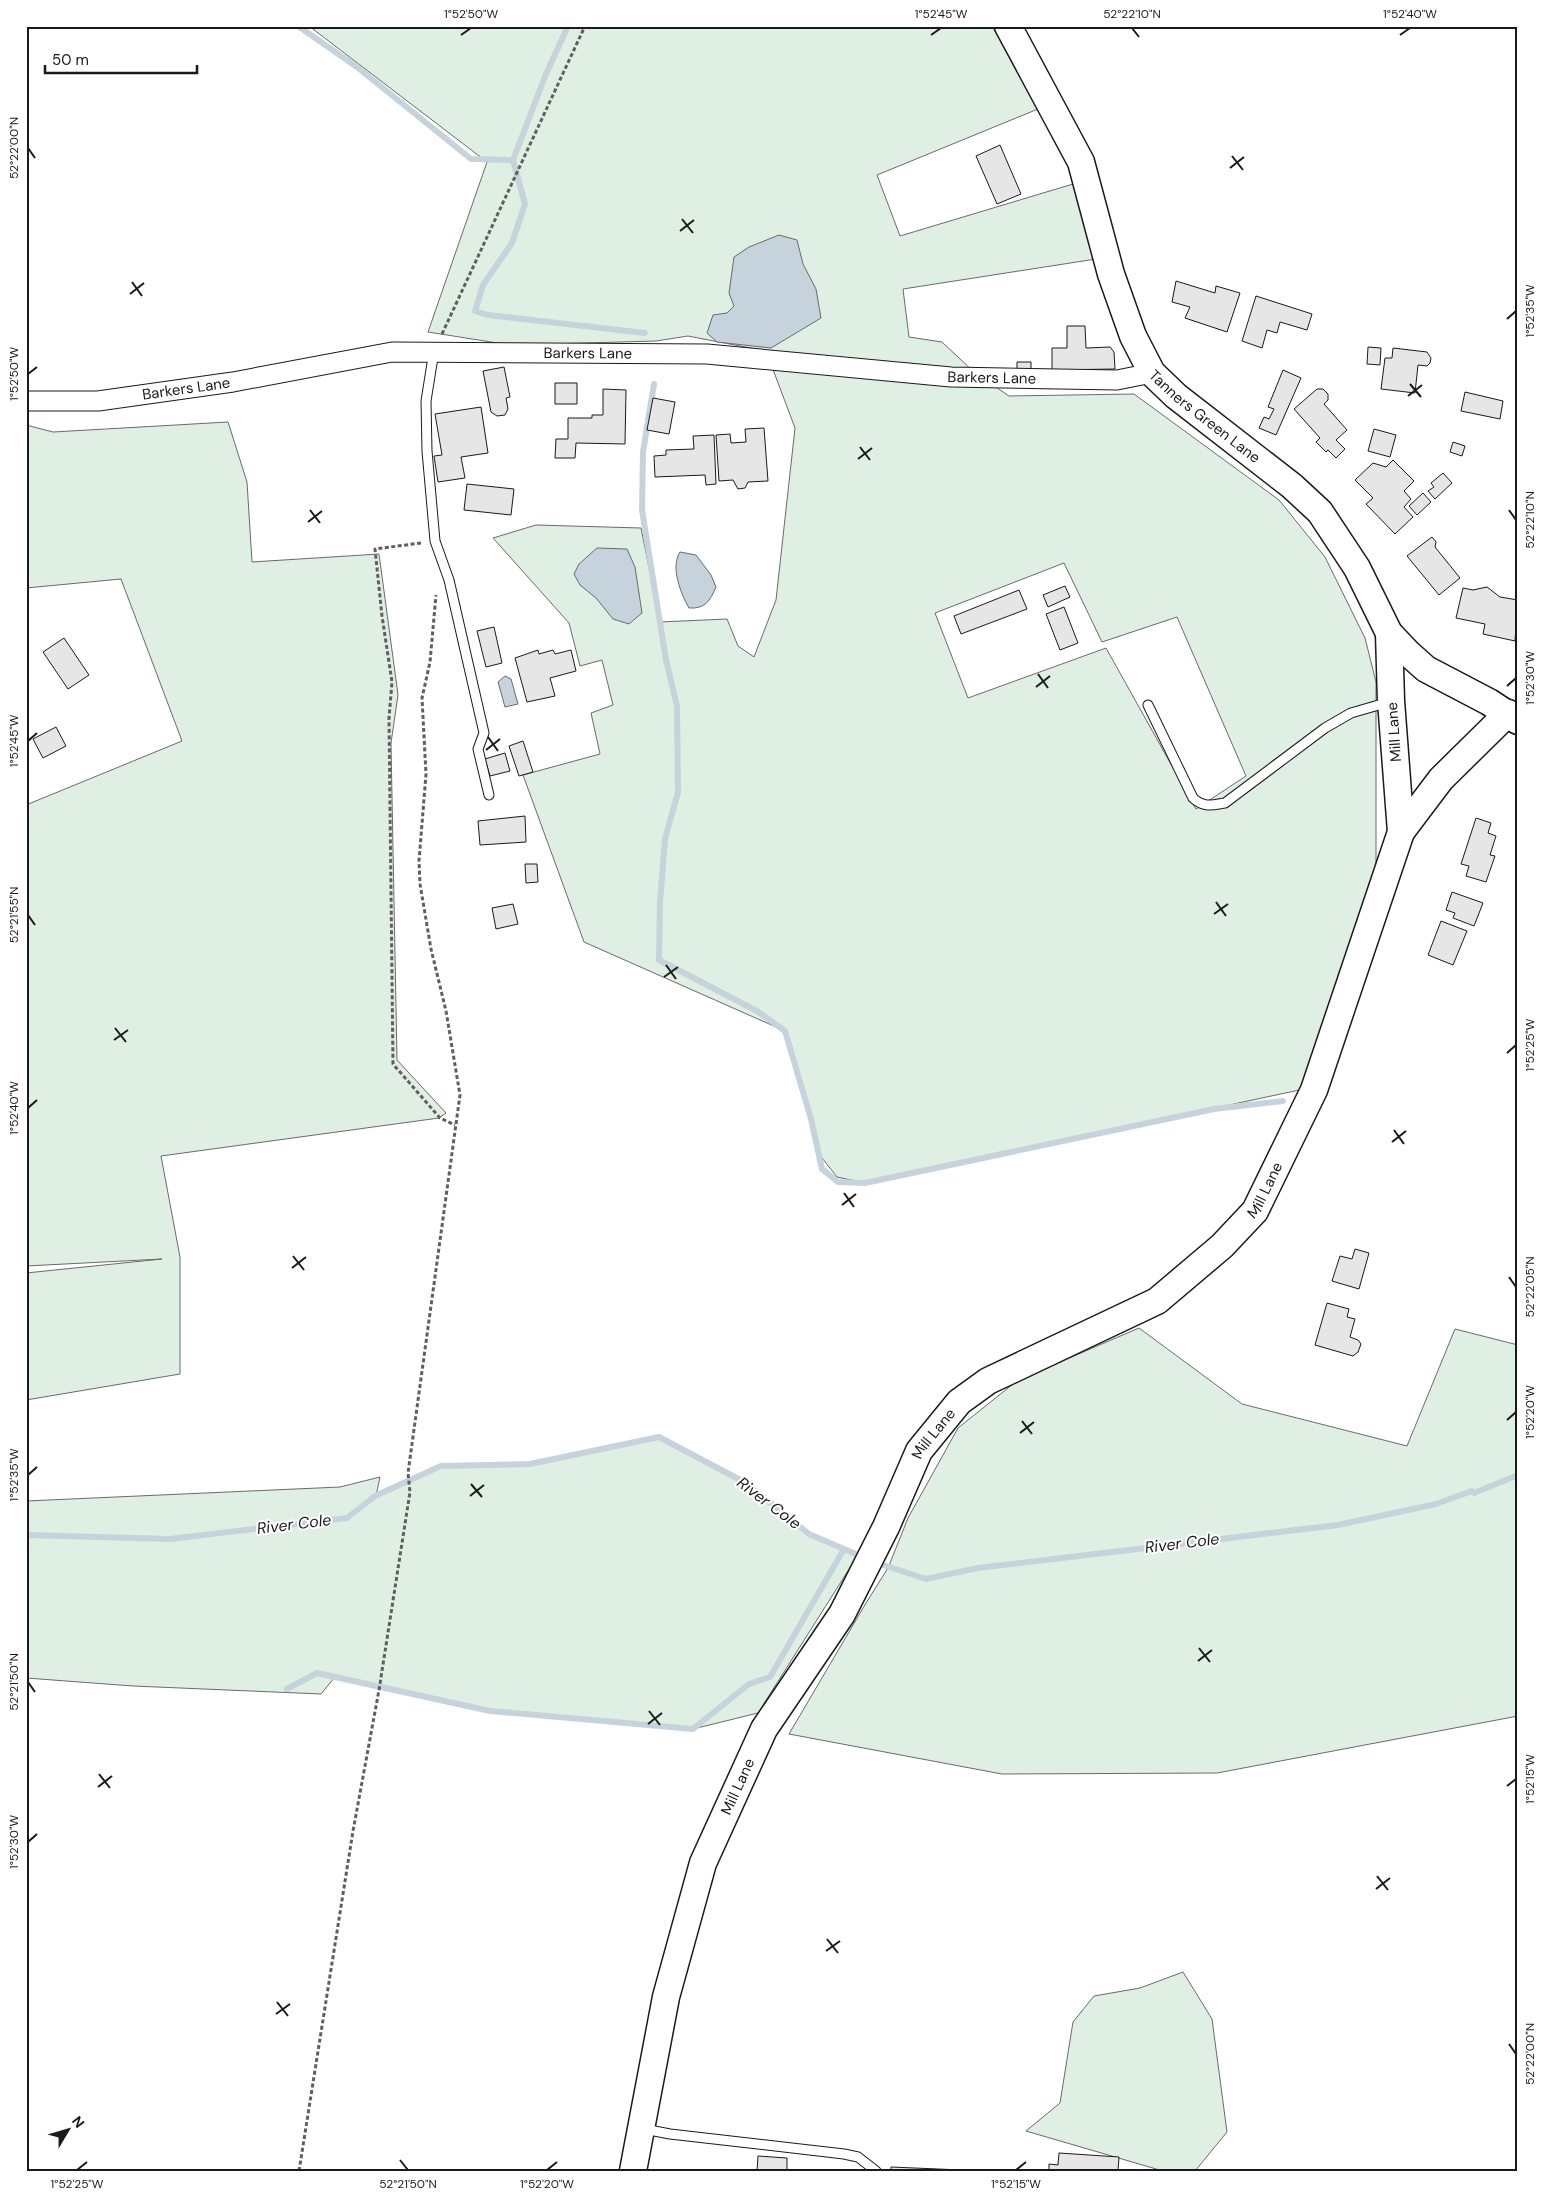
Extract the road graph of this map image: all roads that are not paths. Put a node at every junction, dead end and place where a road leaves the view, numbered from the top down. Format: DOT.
graph roads {
  1 [pos="1008,26"];
  2 [pos="434,351"];
  3 [pos="1152,373"];
  4 [pos="26,401"];
  5 [pos="1389,633"];
  6 [pos="1392,701"];
  7 [pos="1148,704"];
  8 [pos="1515,715"];
  9 [pos="489,795"];
  10 [pos="1401,832"];
  11 [pos="641,2128"];
  12 [pos="633,2171"];
  13 [pos="876,2171"];
  1 -- 3 [label="street, Tanners Green Lane"];
  2 -- 3 [label="street, Barkers Lane"];
  2 -- 4 [label="street, Barkers Lane"];
  2 -- 9 [label="lane"];
  3 -- 5 [label="street, Tanners Green Lane"];
  5 -- 6 [label="street, Mill Lane"];
  5 -- 8 [label="street, Tanners Green Lane"];
  6 -- 7 [label="lane"];
  6 -- 10 [label="street, Mill Lane"];
  8 -- 10 [label="street, Mill Lane"];
  10 -- 11 [label="street, Mill Lane"];
  11 -- 12 [label="street, Mill Lane"];
  11 -- 13 [label="lane"];
}
